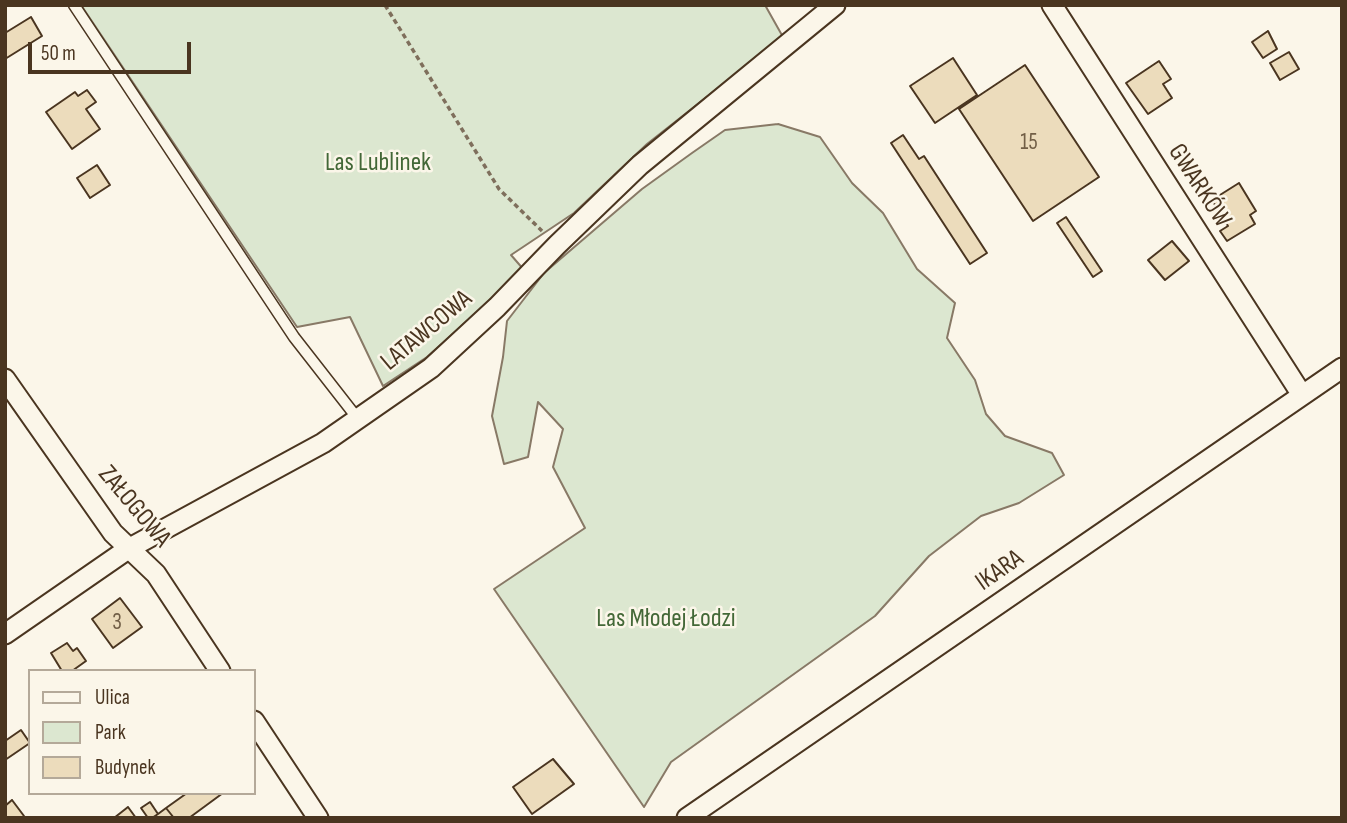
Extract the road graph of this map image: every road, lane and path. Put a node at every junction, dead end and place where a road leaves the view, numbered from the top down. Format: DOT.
graph roads {
  1 [pos="74,5"];
  2 [pos="385,5"];
  3 [pos="835,5"];
  4 [pos="1052,5"];
  5 [pos="556,245"];
  6 [pos="1342,368"];
  7 [pos="5,379"];
  8 [pos="1302,395"];
  9 [pos="358,419"];
  10 [pos="128,549"];
  11 [pos="5,634"];
  12 [pos="219,669"];
  13 [pos="256,724"];
  14 [pos="318,818"];
  15 [pos="687,818"];
  1 -- 9 [label="lane"];
  2 -- 5 [label="path"];
  3 -- 5 [label="street, LATAWCOWA"];
  4 -- 8 [label="street, GWARKÓW"];
  5 -- 9 [label="street, LATAWCOWA"];
  6 -- 8 [label="street, IKARA"];
  7 -- 10 [label="street, ZAŁOGOWA"];
  8 -- 15 [label="street, IKARA"];
  9 -- 10 [label="street, LATAWCOWA"];
  10 -- 11 [label="street, LATAWCOWA"];
  10 -- 12 [label="street, ZAŁOGOWA"];
  13 -- 14 [label="street"];
}
